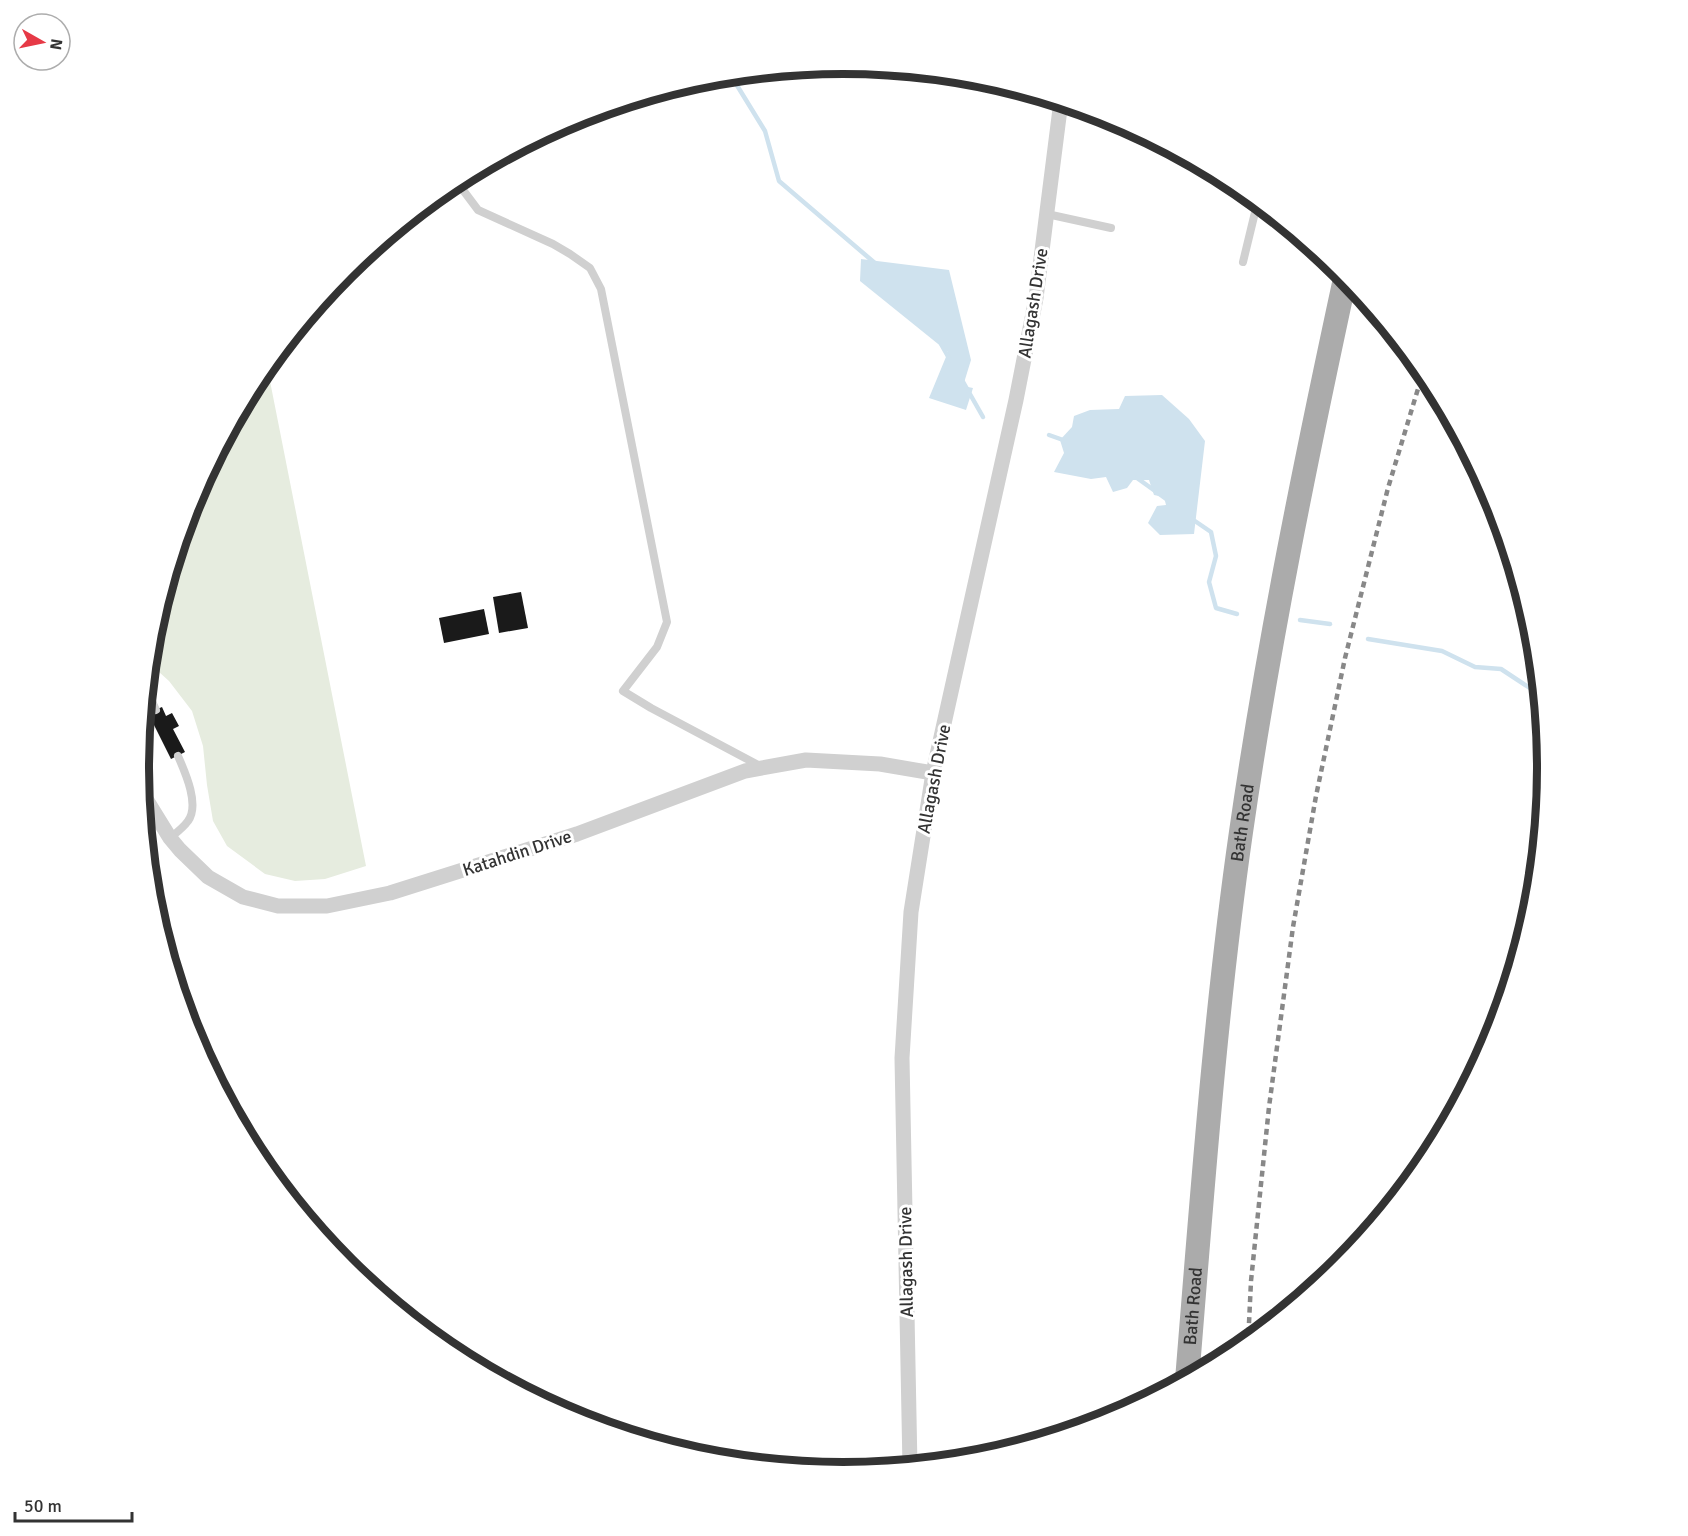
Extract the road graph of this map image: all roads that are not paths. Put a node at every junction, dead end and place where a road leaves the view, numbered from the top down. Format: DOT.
graph roads {
  1 [pos="1060,108"];
  2 [pos="462,188"];
  3 [pos="1256,209"];
  4 [pos="1047,213"];
  5 [pos="1111,228"];
  6 [pos="1243,262"];
  7 [pos="1343,286"];
  8 [pos="153,703"];
  9 [pos="156,710"];
  10 [pos="178,756"];
  11 [pos="763,768"];
  12 [pos="933,773"];
  13 [pos="151,807"];
  14 [pos="170,838"];
  15 [pos="1188,1371"];
  16 [pos="910,1459"];
  1 -- 4 [label="street, Allagash Drive"];
  2 -- 11 [label="lane"];
  3 -- 6 [label="lane"];
  4 -- 5 [label="lane"];
  4 -- 12 [label="street, Allagash Drive"];
  7 -- 15 [label="main road, Bath Road"];
  8 -- 9 [label="lane"];
  10 -- 14 [label="lane"];
  11 -- 12 [label="street, Katahdin Drive"];
  11 -- 14 [label="street, Katahdin Drive"];
  12 -- 16 [label="street, Allagash Drive"];
  13 -- 14 [label="street, Katahdin Drive"];
}
